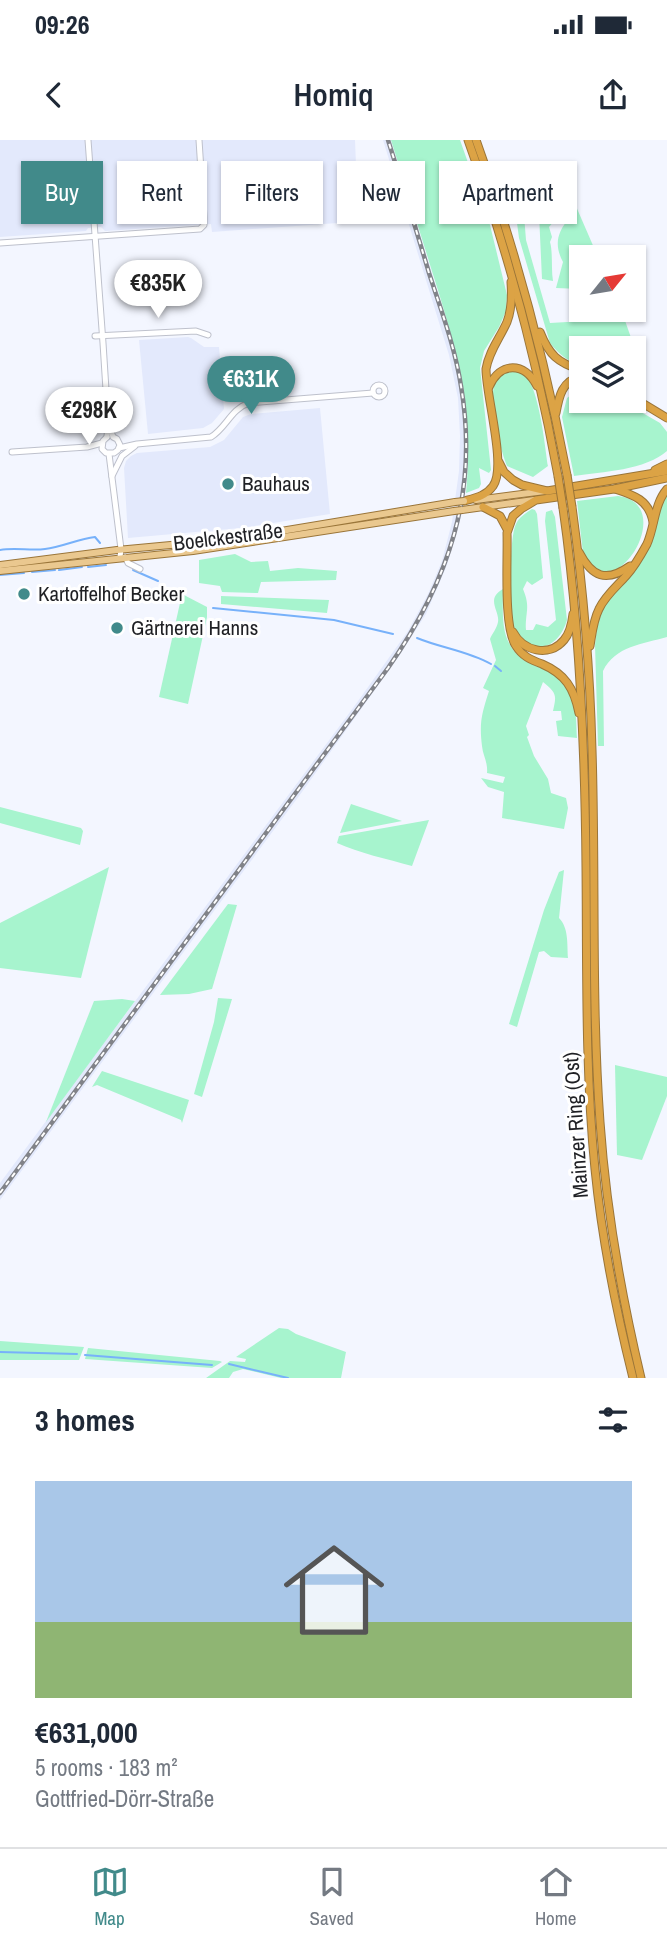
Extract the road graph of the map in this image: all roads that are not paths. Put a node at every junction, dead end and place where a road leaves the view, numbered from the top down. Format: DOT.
graph roads {
  1 [pos="88,140"];
  2 [pos="199,140"];
  3 [pos="468,140"];
  4 [pos="476,140"];
  5 [pos="95,237"];
  6 [pos="0,243"];
  7 [pos="509,264"];
  8 [pos="529,305"];
  9 [pos="208,335"];
  10 [pos="95,336"];
  11 [pos="103,336"];
  12 [pos="569,366"];
  13 [pos="569,381"];
  14 [pos="373,393"];
  15 [pos="489,394"];
  16 [pos="646,406"];
  17 [pos="546,412"];
  18 [pos="556,417"];
  19 [pos="667,421"];
  20 [pos="110,437"];
  21 [pos="137,444"];
  22 [pos="119,445"];
  23 [pos="102,446"];
  24 [pos="12,452"];
  25 [pos="111,454"];
  26 [pos="498,461"];
  27 [pos="667,464"];
  28 [pos="667,471"];
  29 [pos="112,476"];
  30 [pos="562,476"];
  31 [pos="638,477"];
  32 [pos="667,478"];
  33 [pos="614,489"];
  34 [pos="667,489"];
  35 [pos="547,491"];
  36 [pos="536,500"];
  37 [pos="464,501"];
  38 [pos="483,507"];
  39 [pos="568,507"];
  40 [pos="653,527"];
  41 [pos="507,533"];
  42 [pos="578,548"];
  43 [pos="119,550"];
  44 [pos="122,557"];
  45 [pos="638,559"];
  46 [pos="0,565"];
  47 [pos="140,569"];
  48 [pos="0,571"];
  49 [pos="574,589"];
  50 [pos="508,616"];
  51 [pos="588,661"];
  52 [pos="583,735"];
  53 [pos="624,1301"];
  54 [pos="634,1326"];
  55 [pos="633,1378"];
  56 [pos="642,1378"];
  1 -- 5 [label="street"];
  2 -- 5 [label="street"];
  3 -- 7 [label="highway"];
  4 -- 8 [label="highway"];
  5 -- 6 [label="street"];
  5 -- 11 [label="street"];
  7 -- 15 [label="highway"];
  7 -- 17 [label="highway"];
  8 -- 12 [label="highway"];
  8 -- 18 [label="highway"];
  9 -- 11 [label="street"];
  10 -- 11 [label="street"];
  11 -- 20 [label="street"];
  13 -- 18 [label="highway"];
  14 -- 21 [label="street"];
  15 -- 17 [label="highway"];
  15 -- 26 [label="highway"];
  16 -- 19 [label="highway"];
  17 -- 30 [label="highway"];
  18 -- 30 [label="highway"];
  20 -- 22 [label="street"];
  20 -- 23 [label="street"];
  21 -- 22 [label="street"];
  21 -- 29 [label="street"];
  22 -- 25 [label="street"];
  23 -- 24 [label="street"];
  23 -- 25 [label="street"];
  25 -- 29 [label="street"];
  26 -- 35 [label="highway"];
  26 -- 37 [label="highway"];
  27 -- 31 [label="highway"];
  28 -- 31 [label="highway"];
  29 -- 43 [label="street"];
  30 -- 39 [label="highway, bridge"];
  31 -- 35 [label="highway"];
  32 -- 33 [label="highway"];
  33 -- 36 [label="highway"];
  33 -- 40 [label="highway"];
  34 -- 40 [label="highway"];
  35 -- 37 [label="main road, Boelckestraße"];
  36 -- 38 [label="main road, Boelckestraße"];
  36 -- 41 [label="highway"];
  37 -- 43 [label="main road, Boelckestraße, bridge"];
  38 -- 41 [label="highway"];
  38 -- 44 [label="main road, Boelckestraße, bridge"];
  39 -- 42 [label="highway"];
  39 -- 49 [label="highway"];
  40 -- 45 [label="highway"];
  41 -- 50 [label="highway"];
  42 -- 45 [label="highway"];
  42 -- 51 [label="highway"];
  43 -- 44 [label="street"];
  43 -- 46 [label="main road, Boelckestraße"];
  44 -- 47 [label="street"];
  44 -- 48 [label="main road, Boelckestraße"];
  45 -- 51 [label="highway"];
  49 -- 50 [label="highway"];
  49 -- 52 [label="highway"];
  50 -- 52 [label="highway"];
  51 -- 53 [label="highway, Mainzer Ring (Ost)"];
  52 -- 55 [label="highway, Mainzer Ring (Ost)"];
  53 -- 54 [label="highway"];
  53 -- 56 [label="highway"];
}
